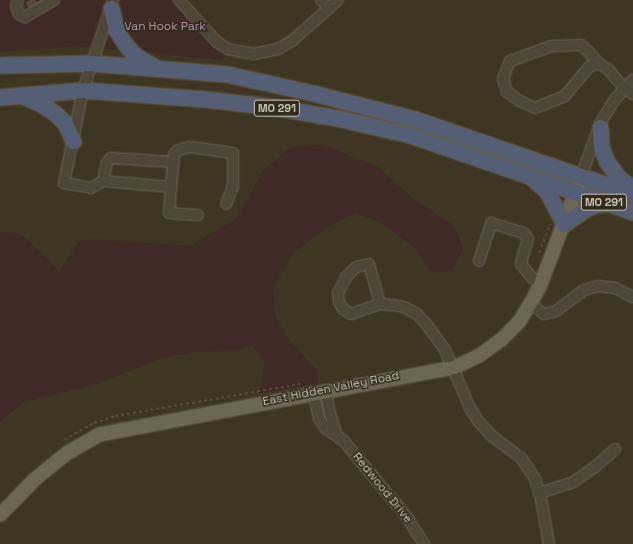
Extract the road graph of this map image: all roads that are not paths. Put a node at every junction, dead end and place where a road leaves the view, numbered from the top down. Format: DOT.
graph roads {
  1 [pos="18,0"];
  2 [pos="179,0"];
  3 [pos="322,0"];
  4 [pos="338,0"];
  5 [pos="45,4"];
  6 [pos="112,4"];
  7 [pos="329,8"];
  8 [pos="598,62"];
  9 [pos="91,63"];
  10 [pos="0,65"];
  11 [pos="155,68"];
  12 [pos="633,80"];
  13 [pos="83,90"];
  14 [pos="629,91"];
  15 [pos="20,95"];
  16 [pos="0,97"];
  17 [pos="600,127"];
  18 [pos="73,141"];
  19 [pos="174,162"];
  20 [pos="520,173"];
  21 [pos="581,176"];
  22 [pos="103,181"];
  23 [pos="171,187"];
  24 [pos="633,188"];
  25 [pos="574,192"];
  26 [pos="633,194"];
  27 [pos="608,203"];
  28 [pos="226,204"];
  29 [pos="633,212"];
  30 [pos="198,215"];
  31 [pos="562,227"];
  32 [pos="479,261"];
  33 [pos="540,284"];
  34 [pos="633,297"];
  35 [pos="530,303"];
  36 [pos="380,304"];
  37 [pos="454,367"];
  38 [pos="314,389"];
  39 [pos="615,449"];
  40 [pos="539,493"];
  41 [pos="0,514"];
  42 [pos="424,544"];
  43 [pos="549,544"];
  1 -- 5 [label="street"];
  2 -- 7 [label="street"];
  3 -- 7 [label="street"];
  4 -- 7 [label="street"];
  6 -- 9 [label="street"];
  6 -- 11 [label="highway"];
  8 -- 8 [label="street"];
  8 -- 14 [label="street"];
  9 -- 10 [label="highway, MO 291"];
  9 -- 11 [label="highway, MO 291"];
  9 -- 13 [label="street"];
  11 -- 21 [label="highway, MO 291"];
  12 -- 14 [label="street"];
  13 -- 15 [label="highway, MO 291"];
  13 -- 18 [label="street"];
  13 -- 20 [label="highway, MO 291"];
  14 -- 17 [label="street"];
  15 -- 16 [label="highway, MO 291"];
  15 -- 18 [label="highway"];
  17 -- 21 [label="street"];
  17 -- 24 [label="highway"];
  18 -- 22 [label="street"];
  19 -- 22 [label="street"];
  19 -- 23 [label="street"];
  19 -- 28 [label="street"];
  20 -- 25 [label="highway, MO 291"];
  20 -- 31 [label="highway"];
  21 -- 25 [label="main road, East Hidden Valley Road"];
  21 -- 26 [label="highway, MO 291"];
  22 -- 23 [label="street"];
  23 -- 30 [label="street"];
  25 -- 27 [label="highway, MO 291"];
  25 -- 31 [label="main road, East Hidden Valley Road"];
  27 -- 29 [label="highway, MO 291"];
  27 -- 31 [label="highway"];
  31 -- 33 [label="main road, East Hidden Valley Road"];
  32 -- 33 [label="street"];
  33 -- 35 [label="main road, East Hidden Valley Road"];
  34 -- 35 [label="street"];
  35 -- 37 [label="main road, East Hidden Valley Road"];
  36 -- 36 [label="street"];
  36 -- 37 [label="street"];
  37 -- 38 [label="main road, East Hidden Valley Road"];
  37 -- 40 [label="street"];
  38 -- 41 [label="main road, East Hidden Valley Road"];
  38 -- 42 [label="street, Redwood Drive"];
  39 -- 40 [label="street"];
  40 -- 43 [label="street"];
}
